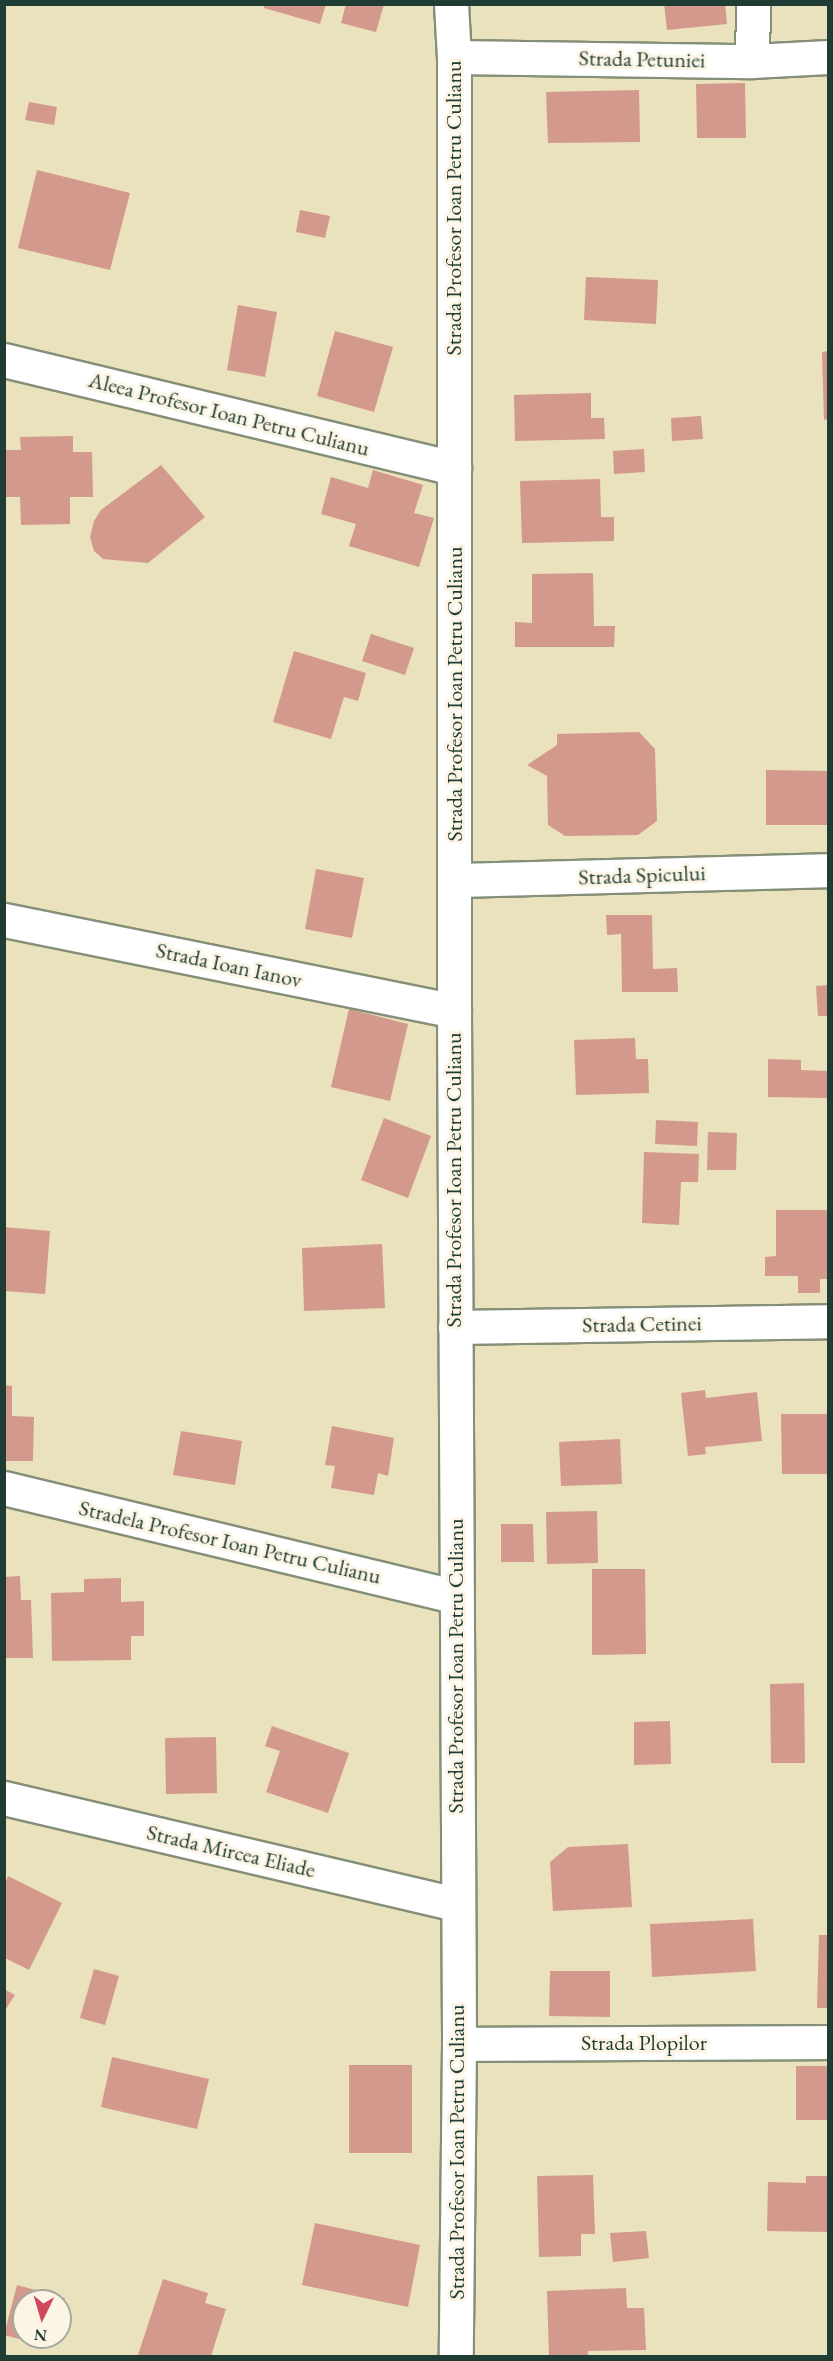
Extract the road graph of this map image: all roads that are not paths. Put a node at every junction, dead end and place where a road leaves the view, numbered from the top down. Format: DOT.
graph roads {
  1 [pos="451,4"];
  2 [pos="753,4"];
  3 [pos="454,57"];
  4 [pos="828,57"];
  5 [pos="752,61"];
  6 [pos="4,360"];
  7 [pos="454,468"];
  8 [pos="828,870"];
  9 [pos="456,880"];
  10 [pos="4,920"];
  11 [pos="454,1011"];
  12 [pos="828,1321"];
  13 [pos="455,1327"];
  14 [pos="4,1488"];
  15 [pos="455,1596"];
  16 [pos="4,1798"];
  17 [pos="457,1904"];
  18 [pos="828,2042"];
  19 [pos="459,2044"];
  20 [pos="456,2356"];
  1 -- 3 [label="street, Strada Profesor Ioan Petru Culianu"];
  2 -- 5 [label="street"];
  3 -- 5 [label="street, Strada Petuniei"];
  3 -- 7 [label="street, Strada Profesor Ioan Petru Culianu"];
  4 -- 5 [label="street, Strada Petuniei"];
  6 -- 7 [label="street, Aleea Profesor Ioan Petru Culianu"];
  7 -- 9 [label="street, Strada Profesor Ioan Petru Culianu"];
  8 -- 9 [label="street, Strada Spicului"];
  9 -- 11 [label="street, Strada Profesor Ioan Petru Culianu"];
  10 -- 11 [label="street, Strada Ioan Ianov"];
  11 -- 13 [label="street, Strada Profesor Ioan Petru Culianu"];
  12 -- 13 [label="street, Strada Cetinei"];
  13 -- 15 [label="street, Strada Profesor Ioan Petru Culianu"];
  14 -- 15 [label="street, Stradela Profesor Ioan Petru Culianu"];
  15 -- 17 [label="street, Strada Profesor Ioan Petru Culianu"];
  16 -- 17 [label="street, Strada Mircea Eliade"];
  17 -- 19 [label="street, Strada Profesor Ioan Petru Culianu"];
  18 -- 19 [label="street, Strada Plopilor"];
  19 -- 20 [label="street, Strada Profesor Ioan Petru Culianu"];
}
